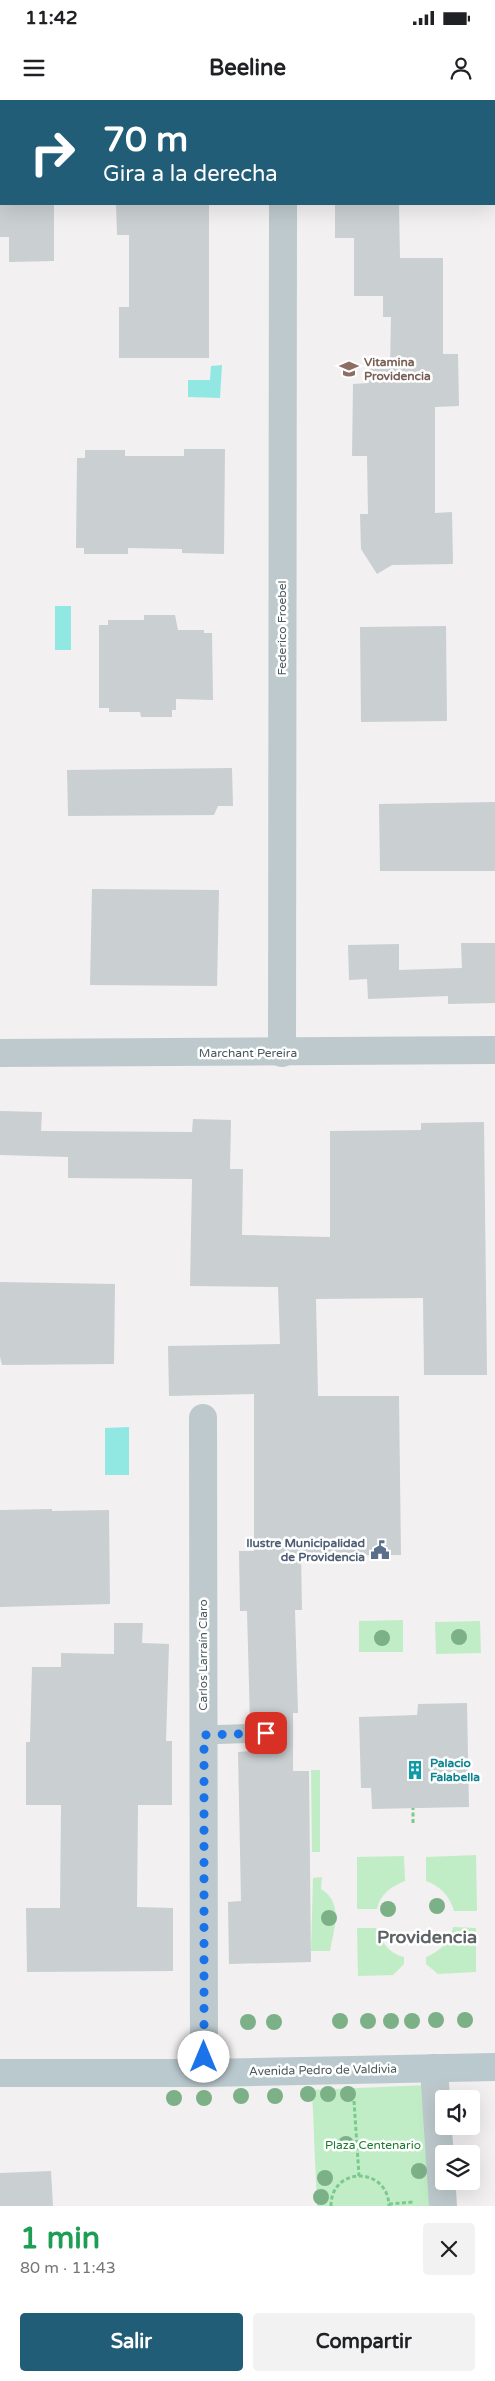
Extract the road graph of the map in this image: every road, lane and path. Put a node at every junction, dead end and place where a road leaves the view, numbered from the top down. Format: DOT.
graph roads {
  1 [pos="283,205"];
  2 [pos="495,1050"];
  3 [pos="0,1053"];
  4 [pos="282,1053"];
  5 [pos="203,1418"];
  6 [pos="266,1733"];
  7 [pos="204,1735"];
  8 [pos="413,1808"];
  9 [pos="413,1823"];
  10 [pos="495,2066"];
  11 [pos="434,2068"];
  12 [pos="352,2069"];
  13 [pos="0,2073"];
  14 [pos="204,2073"];
  15 [pos="359,2176"];
  16 [pos="331,2206"];
  17 [pos="389,2206"];
  18 [pos="443,2206"];
  1 -- 4 [label="street, Federico Froebel"];
  2 -- 4 [label="street, Marchant Pereira"];
  3 -- 4 [label="street, Marchant Pereira"];
  5 -- 7 [label="street, Carlos Larraín Claro"];
  6 -- 7 [label="lane"];
  7 -- 14 [label="street, Carlos Larraín Claro"];
  8 -- 9 [label="path"];
  10 -- 11 [label="main road, Avenida Pedro de Valdivia"];
  11 -- 12 [label="main road, Avenida Pedro de Valdivia"];
  11 -- 18 [label="street"];
  12 -- 14 [label="main road, Avenida Pedro de Valdivia"];
  12 -- 15 [label="path"];
  13 -- 14 [label="main road, Avenida Pedro de Valdivia"];
  15 -- 16 [label="path"];
  15 -- 17 [label="path"];
}
